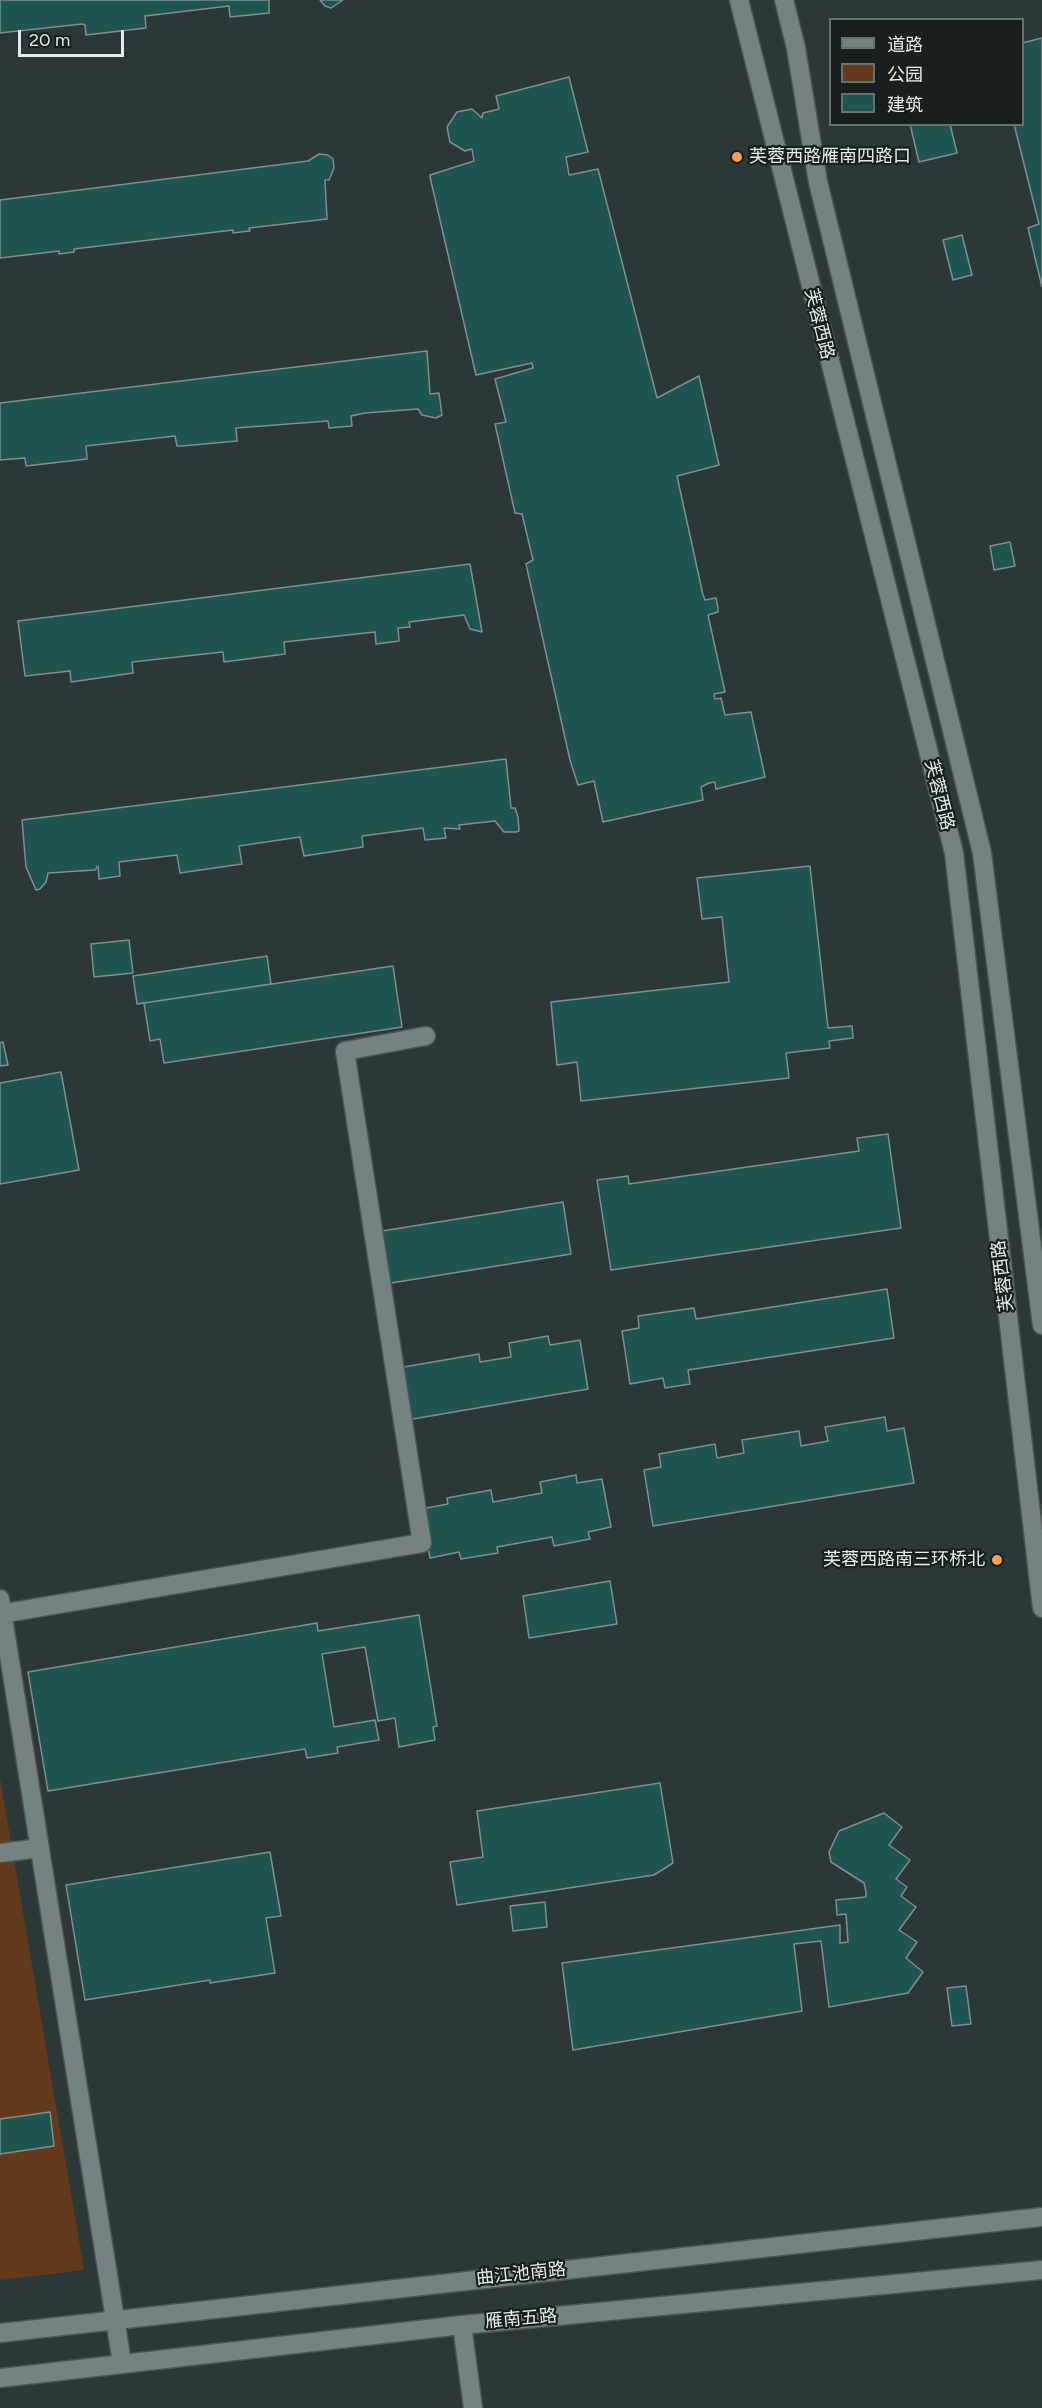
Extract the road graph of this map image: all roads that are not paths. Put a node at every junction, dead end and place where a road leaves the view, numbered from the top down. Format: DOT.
graph roads {
  1 [pos="739,0"];
  2 [pos="784,0"];
  3 [pos="426,1036"];
  4 [pos="1042,1325"];
  5 [pos="1042,1608"];
  6 [pos="1,1609"];
  7 [pos="40,1848"];
  8 [pos="0,1852"];
  9 [pos="1042,2217"];
  10 [pos="1042,2270"];
  11 [pos="115,2319"];
  12 [pos="462,2325"];
  13 [pos="0,2333"];
  14 [pos="122,2363"];
  15 [pos="0,2378"];
  16 [pos="472,2408"];
  1 -- 5 [label="main road, 芙蓉西路"];
  2 -- 4 [label="main road, 芙蓉西路"];
  3 -- 6 [label="main road"];
  6 -- 7 [label="main road"];
  7 -- 8 [label="main road"];
  7 -- 11 [label="main road"];
  9 -- 11 [label="main road, 曲江池南路"];
  10 -- 12 [label="main road, 雁南五路"];
  11 -- 13 [label="main road, 曲江池南路"];
  11 -- 14 [label="main road"];
  12 -- 14 [label="main road, 雁南五路"];
  12 -- 16 [label="main road"];
  14 -- 15 [label="main road, 雁南五路"];
}
